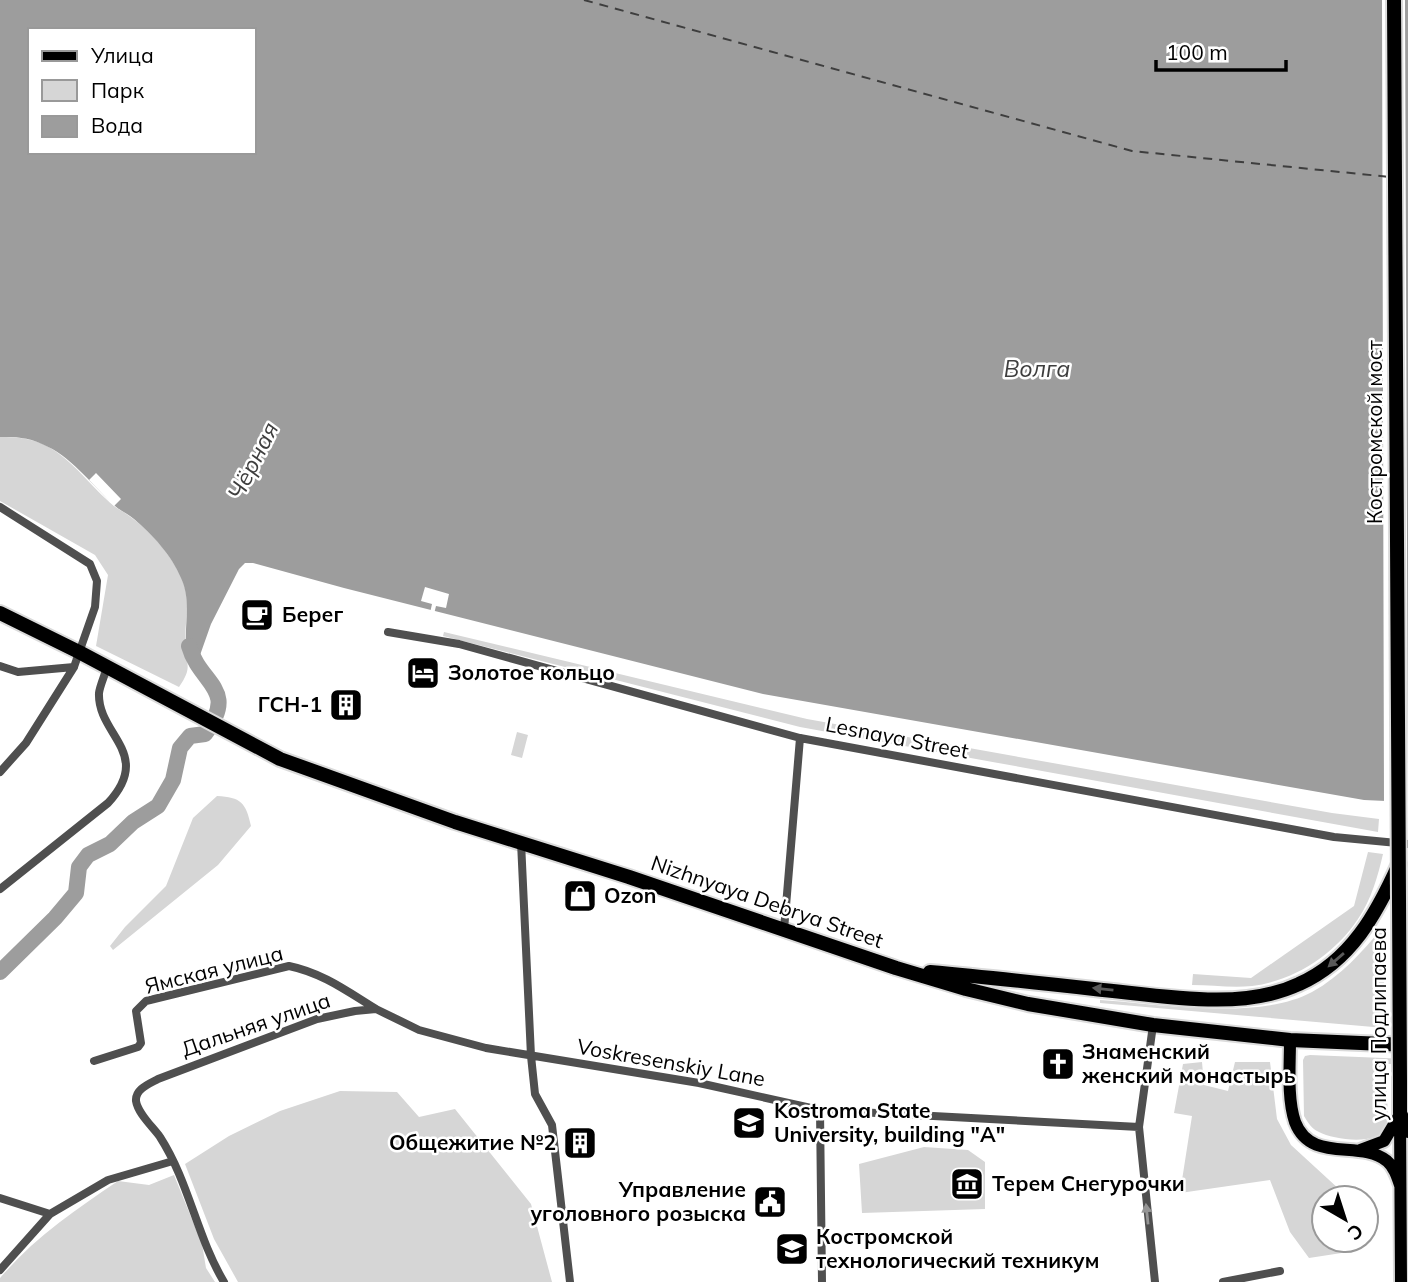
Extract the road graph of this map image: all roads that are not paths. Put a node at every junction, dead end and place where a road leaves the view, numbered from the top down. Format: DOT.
graph roads {
  1 [pos="1394,0"];
  2 [pos="0,508"];
  3 [pos="0,613"];
  4 [pos="388,632"];
  5 [pos="79,652"];
  6 [pos="0,666"];
  7 [pos="74,667"];
  8 [pos="107,667"];
  9 [pos="800,738"];
  10 [pos="1,769"];
  11 [pos="521,842"];
  12 [pos="1408,844"];
  13 [pos="1400,863"];
  14 [pos="0,889"];
  15 [pos="783,930"];
  16 [pos="896,968"];
  17 [pos="376,1010"];
  18 [pos="1153,1025"];
  19 [pos="1290,1040"];
  20 [pos="1408,1045"];
  21 [pos="531,1056"];
  22 [pos="94,1061"];
  23 [pos="820,1110"];
  24 [pos="1400,1113"];
  25 [pos="1139,1128"];
  26 [pos="1408,1131"];
  27 [pos="1357,1151"];
  28 [pos="173,1161"];
  29 [pos="1408,1168"];
  30 [pos="1400,1185"];
  31 [pos="0,1198"];
  32 [pos="50,1214"];
  33 [pos="0,1270"];
  34 [pos="1280,1271"];
  35 [pos="224,1282"];
  36 [pos="570,1282"];
  37 [pos="822,1282"];
  38 [pos="1155,1282"];
  39 [pos="1223,1282"];
  40 [pos="1401,1282"];
  1 -- 13 [label="highway, Костромской мост, bridge"];
  2 -- 5 [label="street"];
  3 -- 5 [label="highway, Nizhnyaya Debrya Street"];
  4 -- 9 [label="street, Lesnaya Street"];
  5 -- 7 [label="street"];
  5 -- 8 [label="highway, Nizhnyaya Debrya Street"];
  6 -- 7 [label="street"];
  7 -- 10 [label="street"];
  8 -- 11 [label="highway, Nizhnyaya Debrya Street"];
  8 -- 14 [label="street"];
  9 -- 12 [label="street, Lesnaya Street"];
  9 -- 15 [label="street"];
  11 -- 15 [label="highway, Nizhnyaya Debrya Street"];
  11 -- 21 [label="street"];
  13 -- 16 [label="highway, one-way"];
  13 -- 24 [label="highway, улица Подлипаева, bridge"];
  15 -- 16 [label="highway, Nizhnyaya Debrya Street"];
  16 -- 18 [label="highway, Nizhnyaya Debrya Street"];
  17 -- 21 [label="street"];
  17 -- 22 [label="street, Ямская улица"];
  17 -- 28 [label="street, Дальняя улица"];
  18 -- 19 [label="highway, Nizhnyaya Debrya Street"];
  18 -- 25 [label="street"];
  19 -- 20 [label="highway, Nizhnyaya Debrya Street"];
  19 -- 27 [label="main road"];
  21 -- 23 [label="street, Voskresenskiy Lane"];
  21 -- 36 [label="street"];
  23 -- 25 [label="street, Voskresenskiy Lane"];
  23 -- 37 [label="street"];
  24 -- 26 [label="highway"];
  24 -- 27 [label="main road"];
  24 -- 30 [label="main road, улица Подлипаева"];
  38 -- 25 [label="street, one-way"];
  27 -- 30 [label="main road"];
  28 -- 32 [label="street"];
  28 -- 35 [label="street, Дальняя улица"];
  29 -- 30 [label="main road"];
  30 -- 40 [label="main road, улица Подлипаева"];
  31 -- 32 [label="street"];
  32 -- 33 [label="street"];
  34 -- 39 [label="street"];
}
